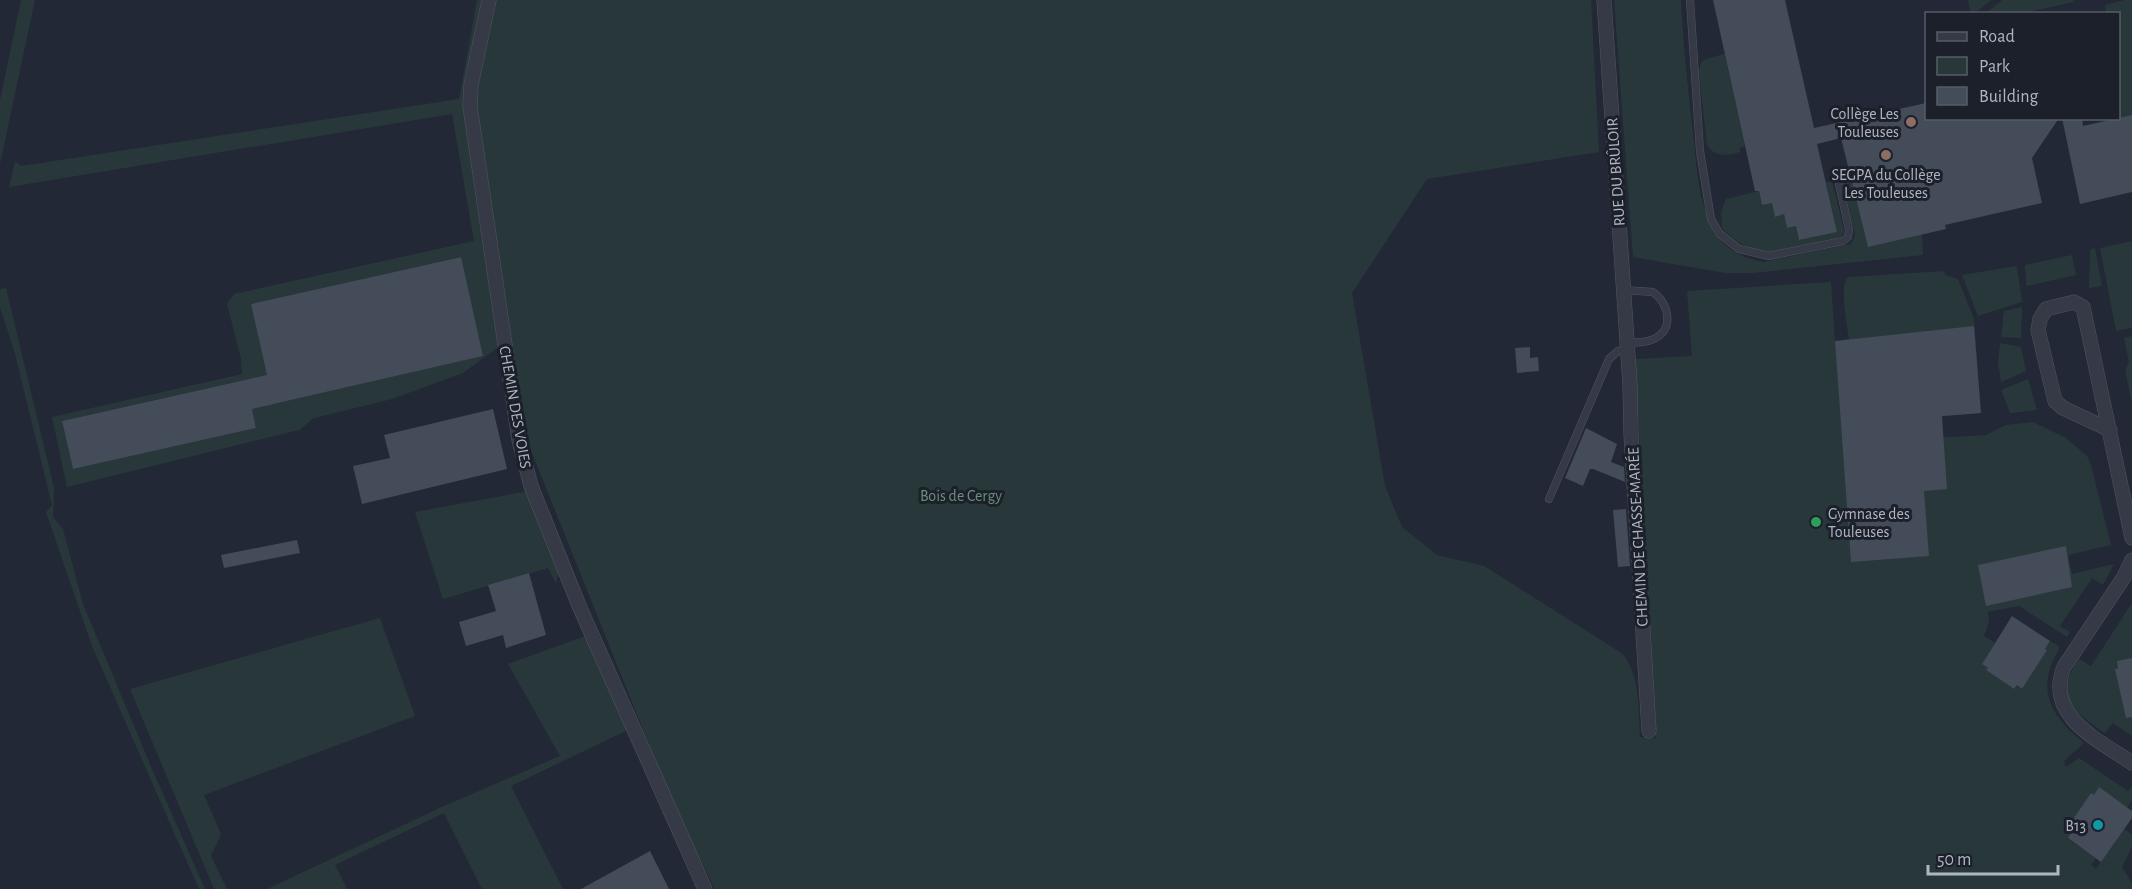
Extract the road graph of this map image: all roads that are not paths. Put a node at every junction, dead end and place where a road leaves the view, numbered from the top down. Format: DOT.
graph roads {
  1 [pos="489,0"];
  2 [pos="1604,0"];
  3 [pos="1690,0"];
  4 [pos="1839,183"];
  5 [pos="1623,290"];
  6 [pos="1627,345"];
  7 [pos="2110,430"];
  8 [pos="1549,499"];
  9 [pos="2130,518"];
  10 [pos="2132,537"];
  11 [pos="2131,564"];
  12 [pos="1649,731"];
  13 [pos="2132,763"];
  14 [pos="705,889"];
  1 -- 14 [label="street, CHEMIN DES VOIES"];
  2 -- 5 [label="street, RUE DU BRÛLOIR"];
  3 -- 4 [label="lane"];
  5 -- 6 [label="street, RUE DU BRÛLOIR"];
  5 -- 6 [label="lane"];
  6 -- 8 [label="lane"];
  6 -- 12 [label="street, CHEMIN DE CHASSE-MARÉE"];
  7 -- 7 [label="street"];
  7 -- 9 [label="street"];
  9 -- 10 [label="street"];
  11 -- 13 [label="street"];
}
